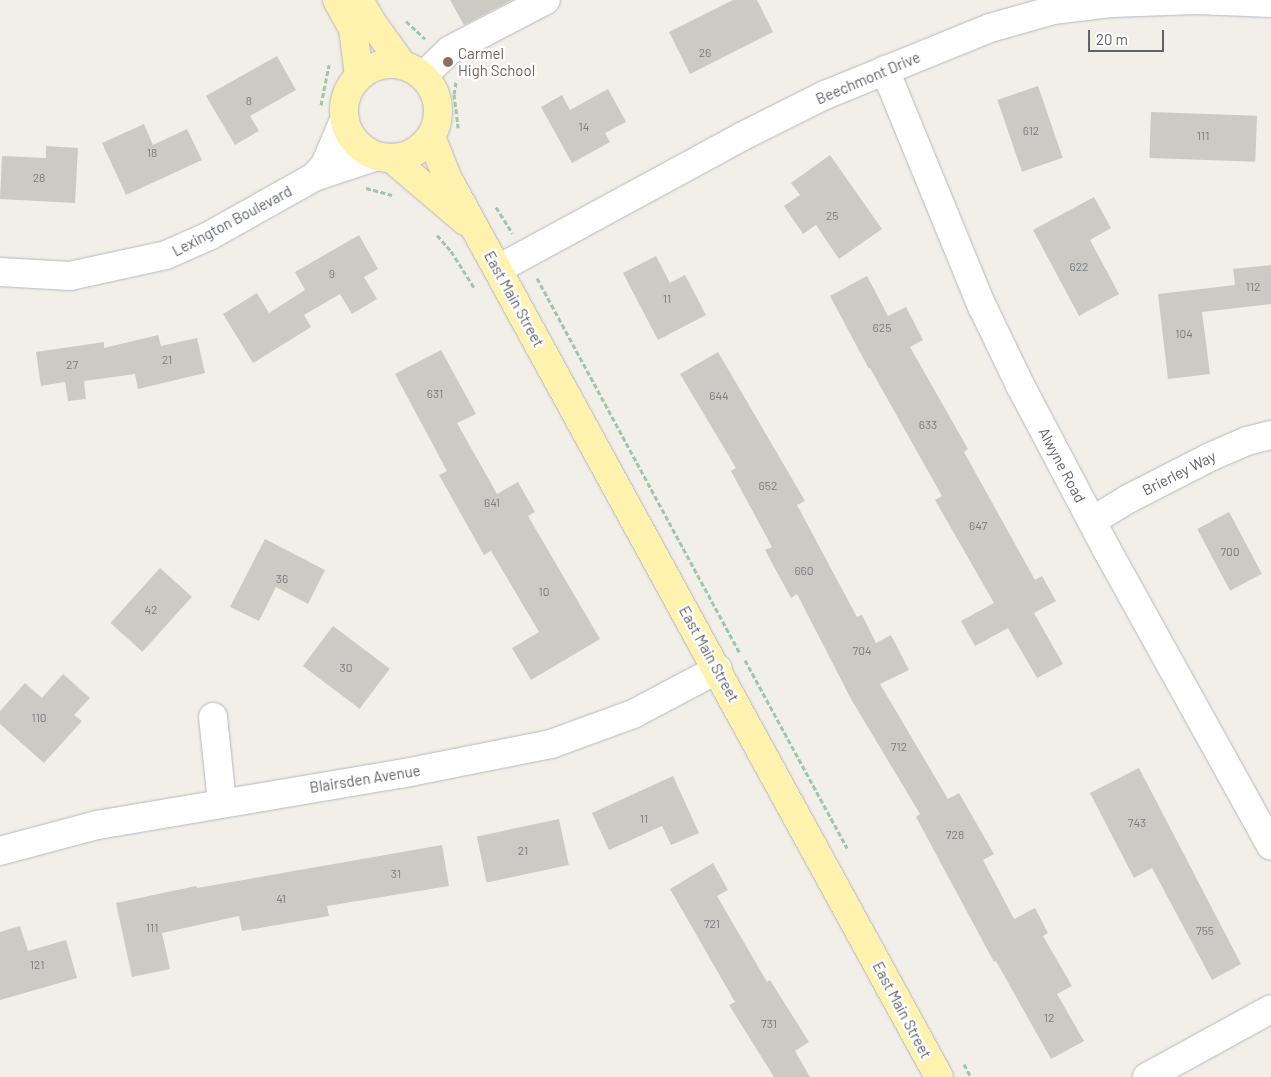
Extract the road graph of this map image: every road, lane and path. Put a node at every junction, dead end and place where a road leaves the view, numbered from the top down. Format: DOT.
graph roads {
  1 [pos="337,0"];
  2 [pos="359,0"];
  3 [pos="546,0"];
  4 [pos="1271,3"];
  5 [pos="402,18"];
  6 [pos="428,41"];
  7 [pos="330,62"];
  8 [pos="412,70"];
  9 [pos="885,70"];
  10 [pos="359,76"];
  11 [pos="458,78"];
  12 [pos="320,108"];
  13 [pos="344,120"];
  14 [pos="458,131"];
  15 [pos="431,137"];
  16 [pos="384,157"];
  17 [pos="314,177"];
  18 [pos="360,189"];
  19 [pos="400,200"];
  20 [pos="434,231"];
  21 [pos="478,231"];
  22 [pos="498,269"];
  23 [pos="0,272"];
  24 [pos="538,282"];
  25 [pos="480,296"];
  26 [pos="1271,435"];
  27 [pos="1092,521"];
  28 [pos="718,669"];
  29 [pos="213,718"];
  30 [pos="222,802"];
  31 [pos="1271,846"];
  32 [pos="848,850"];
  33 [pos="0,851"];
  34 [pos="1271,1009"];
  35 [pos="962,1060"];
  36 [pos="939,1077"];
  37 [pos="971,1077"];
  38 [pos="1148,1077"];
  1 -- 10 [label="main road"];
  2 -- 8 [label="main road"];
  3 -- 8 [label="street"];
  4 -- 9 [label="street, Beechmont Drive"];
  5 -- 6 [label="path"];
  7 -- 12 [label="path"];
  8 -- 10 [label="main road"];
  8 -- 15 [label="main road"];
  9 -- 22 [label="street, Beechmont Drive"];
  9 -- 27 [label="street, Alwyne Road"];
  10 -- 13 [label="main road"];
  11 -- 14 [label="path"];
  13 -- 16 [label="main road"];
  13 -- 17 [label="street, Lexington Boulevard"];
  15 -- 16 [label="main road"];
  15 -- 21 [label="main road, East Main Street"];
  16 -- 17 [label="street, Lexington Boulevard"];
  16 -- 21 [label="main road, East Main Street"];
  17 -- 23 [label="street, Lexington Boulevard"];
  18 -- 19 [label="path"];
  20 -- 25 [label="path"];
  21 -- 22 [label="main road, East Main Street"];
  22 -- 28 [label="main road, East Main Street"];
  24 -- 32 [label="path"];
  26 -- 27 [label="street, Brierley Way"];
  27 -- 31 [label="street, Alwyne Road"];
  28 -- 30 [label="street, Blairsden Avenue"];
  28 -- 36 [label="main road, East Main Street"];
  29 -- 30 [label="street"];
  30 -- 33 [label="street, Blairsden Avenue"];
  34 -- 38 [label="street"];
  35 -- 37 [label="path"];
}
